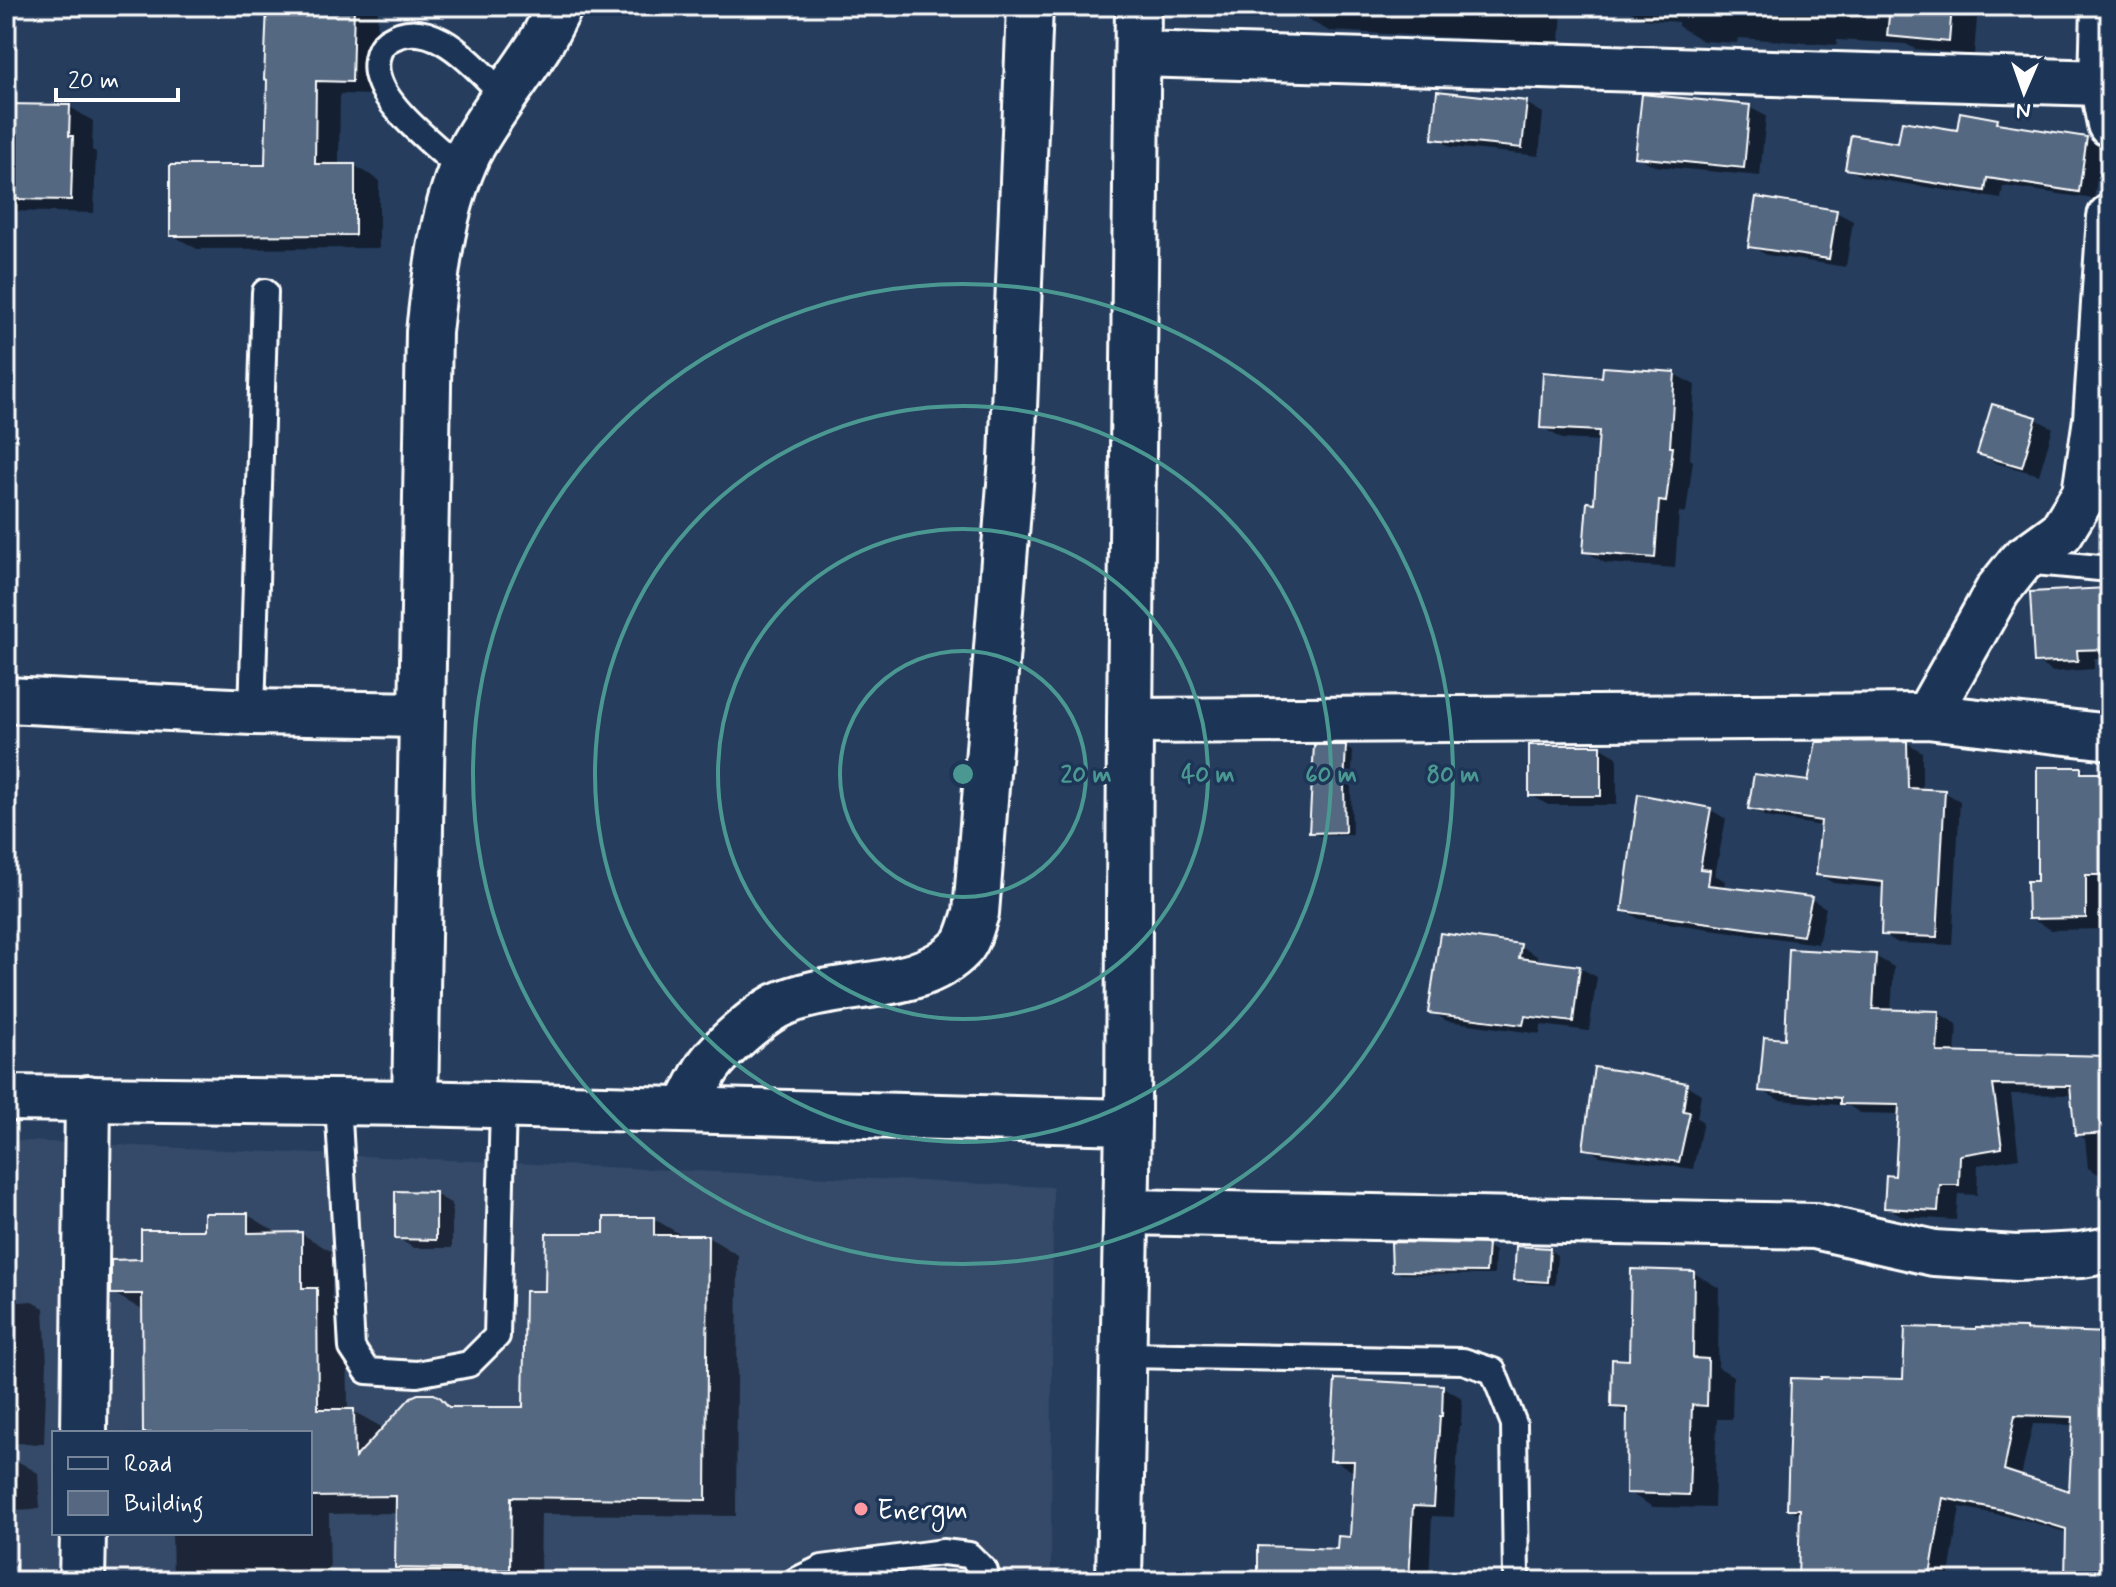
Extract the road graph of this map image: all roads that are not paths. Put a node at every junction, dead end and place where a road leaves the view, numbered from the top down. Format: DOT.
graph roads {
  1 [pos="560,6"];
  2 [pos="1030,6"];
  3 [pos="1138,6"];
  4 [pos="2104,6"];
  5 [pos="1138,54"];
  6 [pos="504,95"];
  7 [pos="2106,103"];
  8 [pos="462,170"];
  9 [pos="2110,217"];
  10 [pos="265,292"];
  11 [pos="2021,561"];
  12 [pos="2110,569"];
  13 [pos="6,700"];
  14 [pos="252,712"];
  15 [pos="422,715"];
  16 [pos="1927,716"];
  17 [pos="1130,721"];
  18 [pos="2110,737"];
  19 [pos="6,1098"];
  20 [pos="88,1098"];
  21 [pos="338,1101"];
  22 [pos="415,1103"];
  23 [pos="503,1105"];
  24 [pos="685,1110"];
  25 [pos="1128,1122"];
  26 [pos="1127,1212"];
  27 [pos="2110,1250"];
  28 [pos="1124,1355"];
  29 [pos="84,1431"];
  30 [pos="83,1535"];
  31 [pos="82,1581"];
  32 [pos="795,1581"];
  33 [pos="985,1581"];
  34 [pos="1119,1581"];
  35 [pos="1516,1581"];
  1 -- 6 [label="main road"];
  2 -- 24 [label="main road"];
  3 -- 5 [label="main road"];
  4 -- 7 [label="main road"];
  5 -- 7 [label="main road"];
  5 -- 17 [label="main road"];
  6 -- 8 [label="main road"];
  6 -- 8 [label="lane"];
  8 -- 15 [label="main road"];
  9 -- 11 [label="main road"];
  10 -- 14 [label="lane"];
  11 -- 12 [label="lane"];
  11 -- 16 [label="main road"];
  13 -- 14 [label="main road"];
  14 -- 15 [label="main road"];
  15 -- 22 [label="main road"];
  16 -- 17 [label="main road"];
  16 -- 18 [label="main road"];
  17 -- 25 [label="main road"];
  19 -- 20 [label="main road"];
  20 -- 21 [label="main road"];
  20 -- 29 [label="main road"];
  21 -- 22 [label="main road"];
  21 -- 23 [label="lane"];
  22 -- 23 [label="main road"];
  23 -- 24 [label="main road"];
  24 -- 25 [label="main road"];
  25 -- 26 [label="main road"];
  26 -- 27 [label="main road"];
  26 -- 28 [label="main road"];
  28 -- 34 [label="main road"];
  28 -- 35 [label="lane"];
  30 -- 31 [label="main road"];
  32 -- 33 [label="lane"];
}
